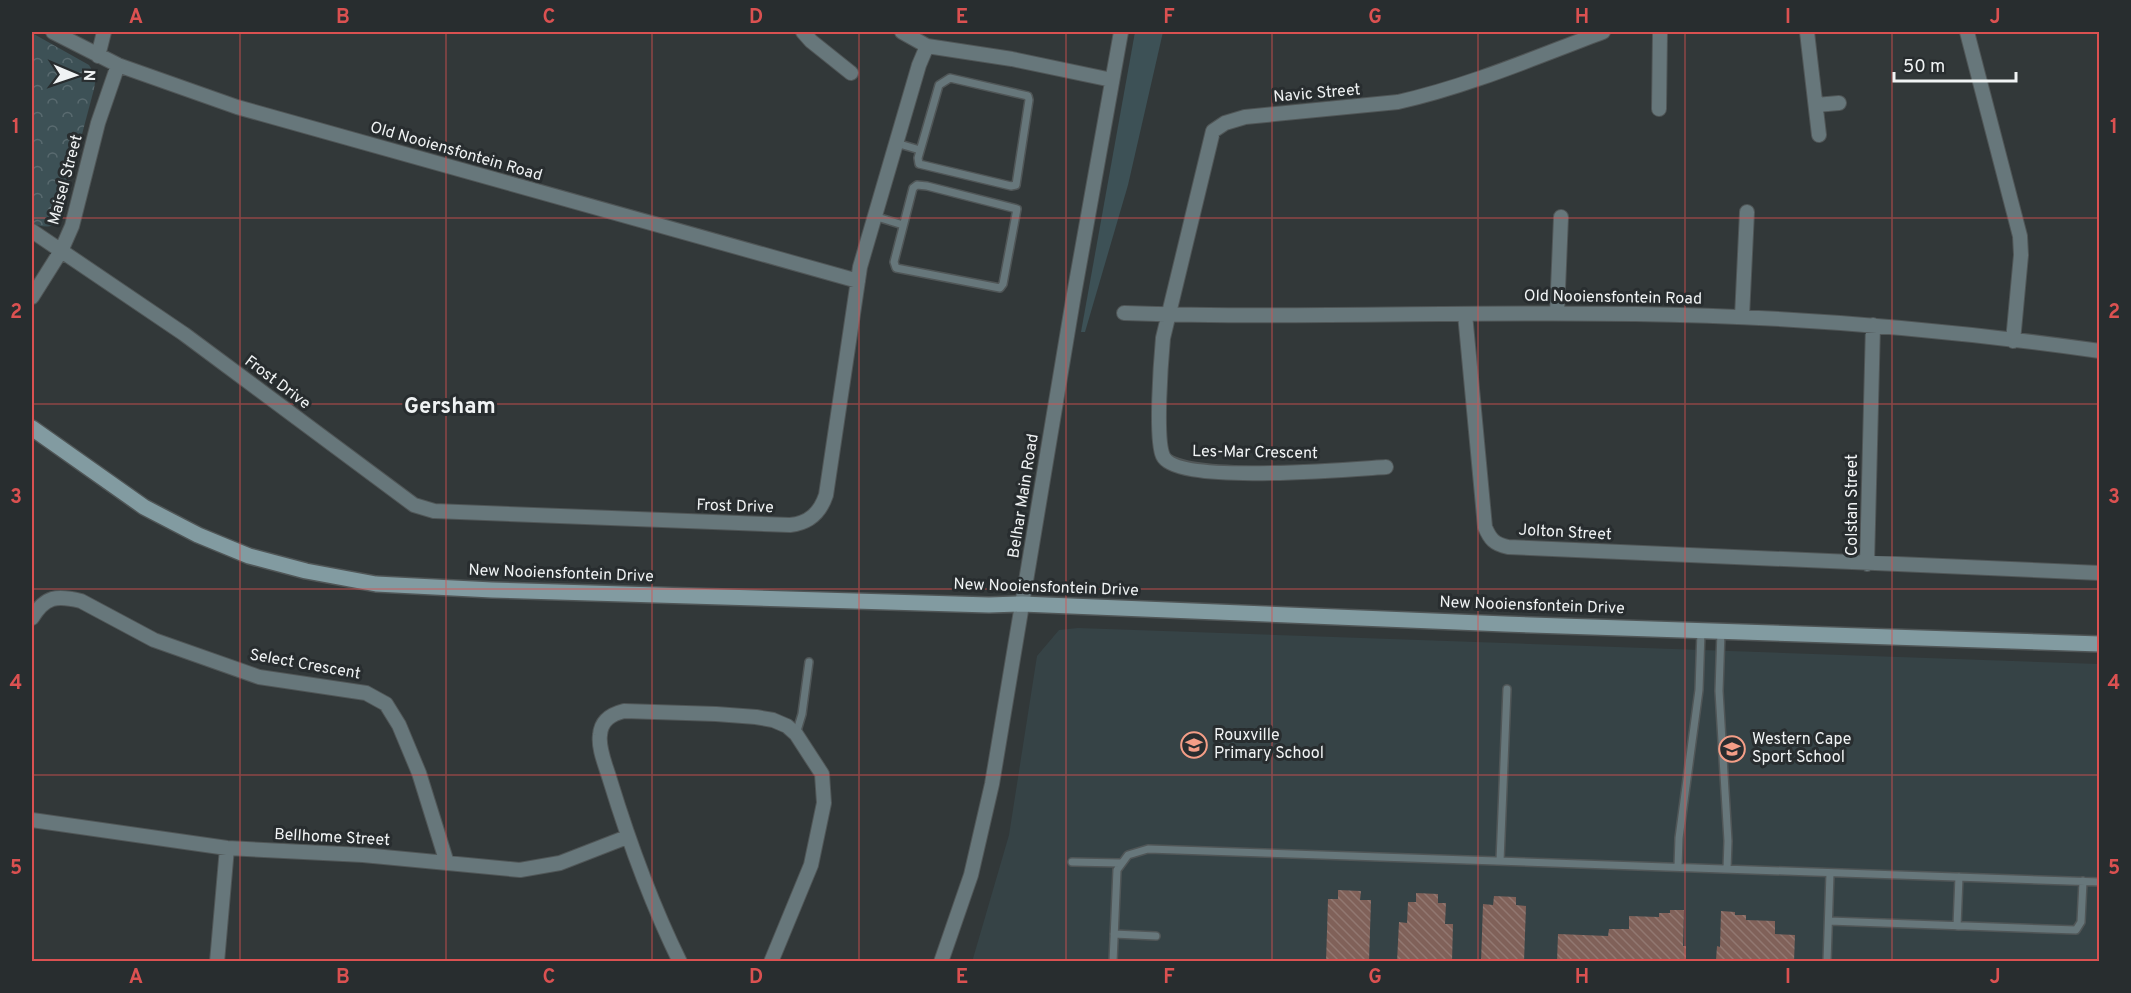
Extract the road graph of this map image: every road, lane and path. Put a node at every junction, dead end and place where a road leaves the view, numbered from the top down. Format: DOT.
graph roads {
  1 [pos="53,32"];
  2 [pos="104,32"];
  3 [pos="803,32"];
  4 [pos="902,32"];
  5 [pos="1121,32"];
  6 [pos="1603,32"];
  7 [pos="1660,32"];
  8 [pos="1807,32"];
  9 [pos="1967,32"];
  10 [pos="927,46"];
  11 [pos="98,56"];
  12 [pos="118,65"];
  13 [pos="851,73"];
  14 [pos="1112,80"];
  15 [pos="1839,103"];
  16 [pos="1816,105"];
  17 [pos="1659,109"];
  18 [pos="1819,135"];
  19 [pos="896,143"];
  20 [pos="920,150"];
  21 [pos="1747,212"];
  22 [pos="874,216"];
  23 [pos="1561,217"];
  24 [pos="903,225"];
  25 [pos="32,231"];
  26 [pos="61,251"];
  27 [pos="858,281"];
  28 [pos="32,297"];
  29 [pos="1124,313"];
  30 [pos="1557,313"];
  31 [pos="1168,314"];
  32 [pos="1465,314"];
  33 [pos="1742,317"];
  34 [pos="1873,325"];
  35 [pos="2013,341"];
  36 [pos="2100,351"];
  37 [pos="32,428"];
  38 [pos="1386,467"];
  39 [pos="1867,564"];
  40 [pos="2100,573"];
  41 [pos="1023,604"];
  42 [pos="32,618"];
  43 [pos="1701,630"];
  44 [pos="1721,631"];
  45 [pos="2100,644"];
  46 [pos="809,662"];
  47 [pos="1507,689"];
  48 [pos="796,734"];
  49 [pos="32,820"];
  50 [pos="627,837"];
  51 [pos="227,848"];
  52 [pos="1500,861"];
  53 [pos="1072,862"];
  54 [pos="447,863"];
  55 [pos="1120,863"];
  56 [pos="1678,867"];
  57 [pos="1727,869"];
  58 [pos="1830,873"];
  59 [pos="1959,877"];
  60 [pos="2083,881"];
  61 [pos="2100,882"];
  62 [pos="1829,921"];
  63 [pos="1957,926"];
  64 [pos="1114,934"];
  65 [pos="1156,936"];
  66 [pos="217,962"];
  67 [pos="680,962"];
  68 [pos="771,962"];
  69 [pos="940,962"];
  70 [pos="1113,962"];
  71 [pos="1827,962"];
  1 -- 11 [label="street, Old Nooiensfontein Road"];
  2 -- 11 [label="street"];
  3 -- 13 [label="street"];
  4 -- 10 [label="street"];
  5 -- 14 [label="street, Belhar Main Road"];
  6 -- 31 [label="street, Navic Street"];
  7 -- 17 [label="street"];
  8 -- 16 [label="street"];
  9 -- 35 [label="street"];
  10 -- 14 [label="street"];
  10 -- 19 [label="street, Frost Drive"];
  11 -- 12 [label="street, Old Nooiensfontein Road"];
  12 -- 26 [label="street, Maisel Street"];
  12 -- 27 [label="street, Old Nooiensfontein Road"];
  14 -- 41 [label="street, Belhar Main Road"];
  15 -- 16 [label="street"];
  16 -- 18 [label="street"];
  19 -- 20 [label="lane"];
  19 -- 22 [label="street, Frost Drive"];
  20 -- 20 [label="lane"];
  21 -- 33 [label="street"];
  22 -- 24 [label="lane"];
  22 -- 27 [label="street, Frost Drive"];
  23 -- 30 [label="street"];
  24 -- 24 [label="lane"];
  25 -- 26 [label="street, Frost Drive"];
  26 -- 27 [label="street, Frost Drive"];
  26 -- 28 [label="street, Maisel Street"];
  29 -- 31 [label="street, Old Nooiensfontein Road"];
  30 -- 32 [label="street, Old Nooiensfontein Road"];
  30 -- 33 [label="street, Old Nooiensfontein Road"];
  31 -- 32 [label="street, Old Nooiensfontein Road"];
  31 -- 38 [label="street, Les-Mar Crescent"];
  32 -- 39 [label="street, Jolton Street"];
  33 -- 34 [label="street, Old Nooiensfontein Road"];
  34 -- 35 [label="street, Old Nooiensfontein Road"];
  34 -- 39 [label="street, Colstan Street"];
  35 -- 36 [label="street, Old Nooiensfontein Road"];
  37 -- 41 [label="street, New Nooiensfontein Drive"];
  39 -- 40 [label="street, Colstan Street"];
  41 -- 43 [label="street, New Nooiensfontein Drive"];
  41 -- 69 [label="street, Belhar Main Road"];
  42 -- 54 [label="street, Select Crescent"];
  43 -- 44 [label="street, New Nooiensfontein Drive"];
  43 -- 56 [label="lane"];
  44 -- 45 [label="street, New Nooiensfontein Drive"];
  44 -- 57 [label="lane"];
  46 -- 48 [label="lane"];
  47 -- 52 [label="lane"];
  48 -- 50 [label="street"];
  48 -- 68 [label="street"];
  49 -- 51 [label="street, Bellhome Street"];
  50 -- 54 [label="street, Bellhome Street"];
  50 -- 67 [label="street"];
  51 -- 54 [label="street, Bellhome Street"];
  51 -- 66 [label="street"];
  52 -- 55 [label="lane"];
  52 -- 56 [label="lane"];
  53 -- 55 [label="lane"];
  55 -- 64 [label="lane"];
  56 -- 57 [label="lane"];
  57 -- 58 [label="lane"];
  58 -- 59 [label="lane"];
  58 -- 62 [label="lane"];
  59 -- 60 [label="lane"];
  59 -- 63 [label="lane"];
  60 -- 61 [label="lane"];
  60 -- 63 [label="lane"];
  62 -- 63 [label="lane"];
  62 -- 71 [label="lane"];
  64 -- 65 [label="lane"];
  64 -- 70 [label="lane"];
}
